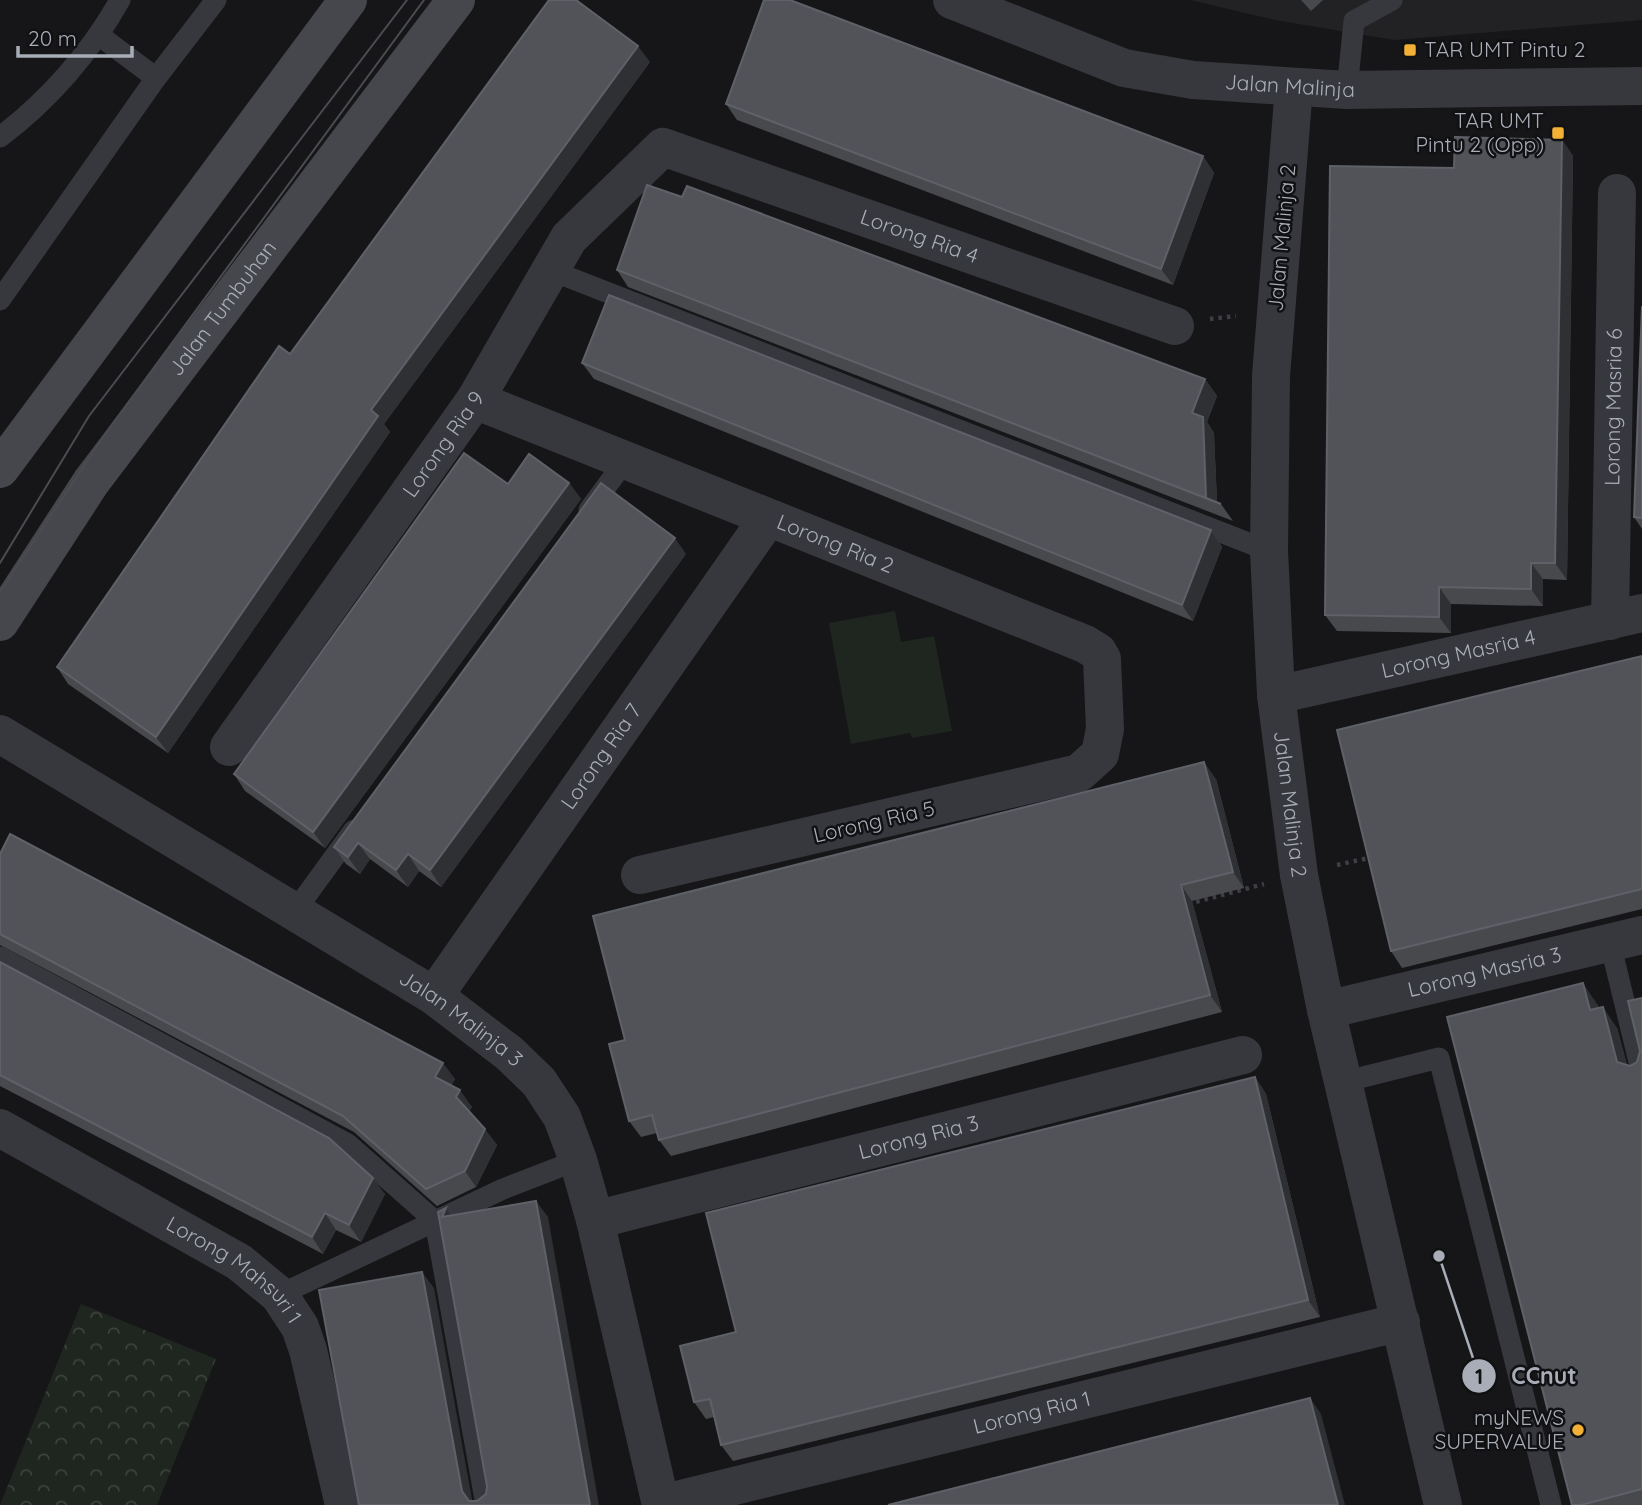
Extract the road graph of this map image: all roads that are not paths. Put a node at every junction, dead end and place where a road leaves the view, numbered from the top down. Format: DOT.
graph roads {
  1 [pos="120,0"];
  2 [pos="216,0"];
  3 [pos="348,0"];
  4 [pos="456,0"];
  5 [pos="953,0"];
  6 [pos="1392,0"];
  7 [pos="100,36"];
  8 [pos="156,78"];
  9 [pos="1642,86"];
  10 [pos="1294,87"];
  11 [pos="1347,90"];
  12 [pos="0,137"];
  13 [pos="663,147"];
  14 [pos="1616,193"];
  15 [pos="550,270"];
  16 [pos="0,300"];
  17 [pos="1175,326"];
  18 [pos="475,400"];
  19 [pos="625,461"];
  20 [pos="0,469"];
  21 [pos="768,518"];
  22 [pos="575,529"];
  23 [pos="1269,551"];
  24 [pos="6,610"];
  25 [pos="1626,617"];
  26 [pos="1276,695"];
  27 [pos="0,734"];
  28 [pos="229,747"];
  29 [pos="1100,754"];
  30 [pos="369,810"];
  31 [pos="640,875"];
  32 [pos="295,911"];
  33 [pos="1626,939"];
  34 [pos="0,957"];
  35 [pos="434,996"];
  36 [pos="1326,1010"];
  37 [pos="1243,1055"];
  38 [pos="1642,1074"];
  39 [pos="1343,1082"];
  40 [pos="3,1141"];
  41 [pos="578,1160"];
  42 [pos="596,1220"];
  43 [pos="435,1221"];
  44 [pos="279,1295"];
  45 [pos="1401,1322"];
  46 [pos="661,1504"];
  47 [pos="344,1505"];
  48 [pos="486,1505"];
  49 [pos="1443,1505"];
  50 [pos="1551,1505"];
  1 -- 7 [label="lane"];
  2 -- 8 [label="lane"];
  3 -- 20 [label="main road"];
  4 -- 24 [label="main road, Jalan Tumbuhan"];
  5 -- 10 [label="street, Jalan Malinja"];
  6 -- 11 [label="lane"];
  7 -- 8 [label="lane"];
  7 -- 12 [label="lane"];
  8 -- 16 [label="lane"];
  9 -- 11 [label="street, Jalan Malinja"];
  10 -- 11 [label="street, Jalan Malinja"];
  10 -- 23 [label="street, Jalan Malinja 2"];
  13 -- 15 [label="street, Lorong Ria 9"];
  13 -- 17 [label="street, Lorong Ria 4"];
  14 -- 25 [label="street, Lorong Masria 6"];
  15 -- 18 [label="street, Lorong Ria 9"];
  15 -- 23 [label="lane"];
  18 -- 19 [label="street, Lorong Ria 2"];
  18 -- 28 [label="street, Lorong Ria 9"];
  19 -- 21 [label="street, Lorong Ria 2"];
  19 -- 22 [label="lane"];
  21 -- 29 [label="street, Lorong Ria 2"];
  21 -- 35 [label="street, Lorong Ria 7"];
  23 -- 26 [label="street, Jalan Malinja 2"];
  25 -- 26 [label="street, Lorong Masria 4"];
  26 -- 36 [label="street, Jalan Malinja 2"];
  27 -- 32 [label="street, Jalan Malinja 3"];
  29 -- 31 [label="street, Lorong Ria 5"];
  30 -- 32 [label="lane"];
  32 -- 35 [label="street, Jalan Malinja 3"];
  33 -- 36 [label="street, Lorong Masria 3"];
  33 -- 38 [label="lane"];
  34 -- 43 [label="lane"];
  35 -- 41 [label="street, Jalan Malinja 3"];
  36 -- 39 [label="street, Jalan Malinja 2"];
  37 -- 42 [label="street, Lorong Ria 3"];
  39 -- 45 [label="street, Jalan Malinja 2"];
  39 -- 50 [label="lane"];
  40 -- 44 [label="street, Lorong Mahsuri 1"];
  41 -- 42 [label="street, Jalan Malinja 3"];
  41 -- 43 [label="lane"];
  42 -- 46 [label="street, Jalan Malinja 3"];
  43 -- 44 [label="lane"];
  43 -- 48 [label="lane"];
  44 -- 47 [label="street, Lorong Mahsuri 1"];
  45 -- 46 [label="street, Lorong Ria 1"];
  45 -- 49 [label="street, Jalan Malinja 2"];
}
